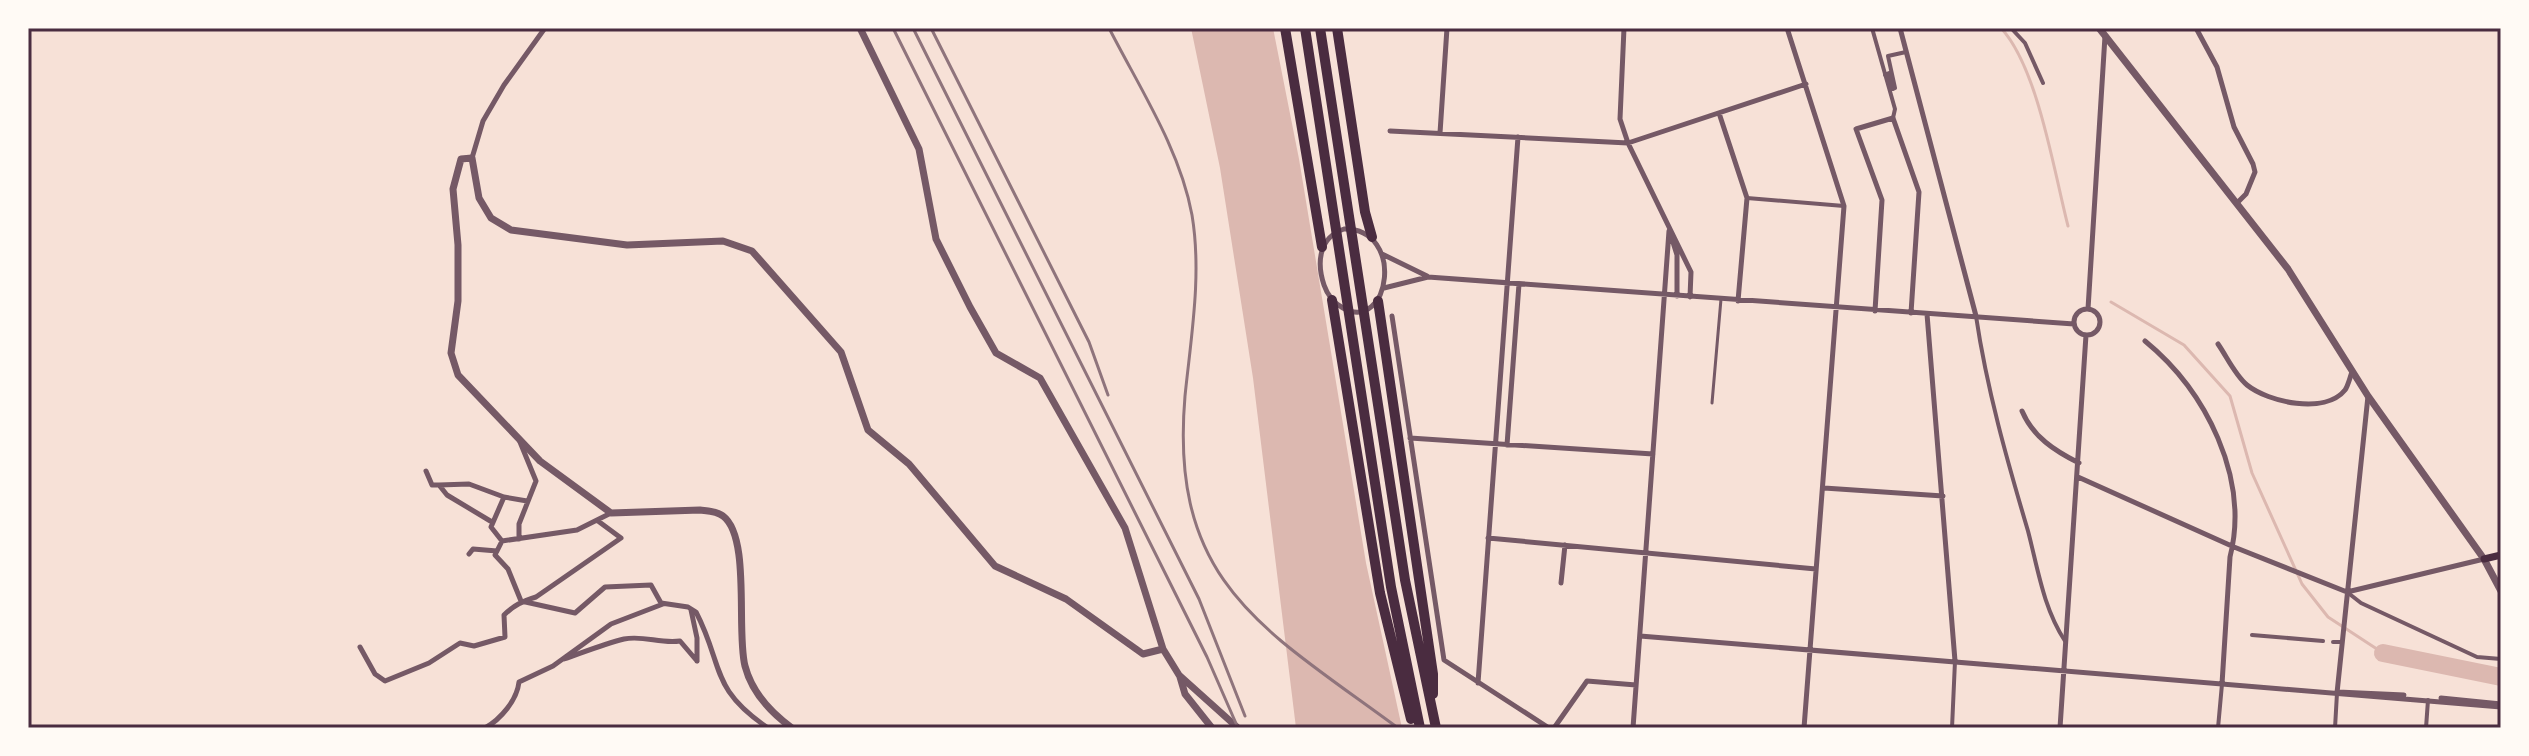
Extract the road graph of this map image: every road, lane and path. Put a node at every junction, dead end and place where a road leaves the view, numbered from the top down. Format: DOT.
graph roads {
  1 [pos="545,28"];
  2 [pos="860,28"];
  3 [pos="1285,28"];
  4 [pos="1305,28"];
  5 [pos="1320,28"];
  6 [pos="1337,28"];
  7 [pos="1447,28"];
  8 [pos="1624,28"];
  9 [pos="1787,28"];
  10 [pos="1872,28"];
  11 [pos="1900,28"];
  12 [pos="2011,28"];
  13 [pos="2196,28"];
  14 [pos="2102,32"];
  15 [pos="1906,52"];
  16 [pos="1885,75"];
  17 [pos="2043,83"];
  18 [pos="1806,84"];
  19 [pos="1719,113"];
  20 [pos="1893,118"];
  21 [pos="1390,131"];
  22 [pos="1440,133"];
  23 [pos="1518,137"];
  24 [pos="1628,143"];
  25 [pos="472,158"];
  26 [pos="1747,198"];
  27 [pos="2237,203"];
  28 [pos="1844,206"];
  29 [pos="1669,231"];
  30 [pos="1372,237"];
  31 [pos="1322,247"];
  32 [pos="1380,253"];
  33 [pos="1428,277"];
  34 [pos="1505,283"];
  35 [pos="1519,284"];
  36 [pos="1384,288"];
  37 [pos="1663,295"];
  38 [pos="1677,296"];
  39 [pos="1690,297"];
  40 [pos="1721,299"];
  41 [pos="1332,300"];
  42 [pos="1378,301"];
  43 [pos="1738,301"];
  44 [pos="1835,308"];
  45 [pos="2088,309"];
  46 [pos="1875,311"];
  47 [pos="1911,313"];
  48 [pos="1927,314"];
  49 [pos="1392,316"];
  50 [pos="1976,316"];
  51 [pos="2074,324"];
  52 [pos="2086,335"];
  53 [pos="2145,341"];
  54 [pos="2218,344"];
  55 [pos="2352,372"];
  56 [pos="2368,396"];
  57 [pos="1712,403"];
  58 [pos="2022,411"];
  59 [pos="1410,438"];
  60 [pos="520,440"];
  61 [pos="1494,444"];
  62 [pos="1507,445"];
  63 [pos="1653,454"];
  64 [pos="2079,463"];
  65 [pos="426,471"];
  66 [pos="2078,477"];
  67 [pos="439,485"];
  68 [pos="1824,488"];
  69 [pos="1943,496"];
  70 [pos="504,497"];
  71 [pos="527,501"];
  72 [pos="611,513"];
  73 [pos="598,521"];
  74 [pos="492,522"];
  75 [pos="1488,538"];
  76 [pos="519,539"];
  77 [pos="502,541"];
  78 [pos="1565,545"];
  79 [pos="2234,547"];
  80 [pos="497,551"];
  81 [pos="1645,553"];
  82 [pos="469,554"];
  83 [pos="2501,555"];
  84 [pos="2484,559"];
  85 [pos="1816,569"];
  86 [pos="1561,583"];
  87 [pos="2501,591"];
  88 [pos="2347,592"];
  89 [pos="521,601"];
  90 [pos="664,604"];
  91 [pos="691,609"];
  92 [pos="2224,633"];
  93 [pos="2234,634"];
  94 [pos="2252,635"];
  95 [pos="1640,636"];
  96 [pos="2323,641"];
  97 [pos="2333,642"];
  98 [pos="2342,642"];
  99 [pos="2066,643"];
  100 [pos="360,647"];
  101 [pos="1163,649"];
  102 [pos="1811,649"];
  103 [pos="2501,659"];
  104 [pos="1955,661"];
  105 [pos="558,662"];
  106 [pos="2064,671"];
  107 [pos="1179,675"];
  108 [pos="1478,683"];
  109 [pos="2222,684"];
  110 [pos="1636,685"];
  111 [pos="2337,693"];
  112 [pos="2428,700"];
  113 [pos="2501,705"];
  114 [pos="1433,712"];
  115 [pos="485,728"];
  116 [pos="768,728"];
  117 [pos="792,728"];
  118 [pos="1212,728"];
  119 [pos="1238,728"];
  120 [pos="1414,728"];
  121 [pos="1420,728"];
  122 [pos="1436,728"];
  123 [pos="1551,728"];
  124 [pos="1633,728"];
  125 [pos="1804,728"];
  126 [pos="1952,728"];
  127 [pos="2060,728"];
  128 [pos="2218,728"];
  129 [pos="2335,728"];
  130 [pos="2426,728"];
  1 -- 25 [label="street"];
  2 -- 101 [label="street"];
  3 -- 31 [label="highway"];
  4 -- 121 [label="highway"];
  5 -- 114 [label="highway"];
  6 -- 30 [label="highway"];
  7 -- 22 [label="street"];
  8 -- 24 [label="street"];
  9 -- 18 [label="street"];
  10 -- 16 [label="street"];
  11 -- 15 [label="street"];
  12 -- 17 [label="street"];
  13 -- 27 [label="street"];
  14 -- 27 [label="street"];
  14 -- 45 [label="street"];
  15 -- 16 [label="street"];
  15 -- 50 [label="street"];
  16 -- 20 [label="street"];
  18 -- 19 [label="street"];
  18 -- 28 [label="street"];
  19 -- 24 [label="street"];
  19 -- 26 [label="street"];
  20 -- 46 [label="street"];
  20 -- 47 [label="street"];
  21 -- 22 [label="street"];
  22 -- 23 [label="street"];
  23 -- 24 [label="street"];
  23 -- 34 [label="street"];
  24 -- 29 [label="street"];
  25 -- 60 [label="street"];
  25 -- 101 [label="street"];
  26 -- 28 [label="street"];
  26 -- 43 [label="street"];
  27 -- 55 [label="street"];
  28 -- 44 [label="street"];
  29 -- 37 [label="street"];
  29 -- 38 [label="street"];
  29 -- 39 [label="street"];
  30 -- 31 [label="street"];
  30 -- 32 [label="street"];
  31 -- 41 [label="street"];
  32 -- 33 [label="street"];
  32 -- 36 [label="street"];
  33 -- 34 [label="street"];
  33 -- 36 [label="street"];
  34 -- 35 [label="street"];
  34 -- 61 [label="street"];
  35 -- 37 [label="street"];
  35 -- 62 [label="street"];
  36 -- 42 [label="street"];
  37 -- 38 [label="street"];
  37 -- 63 [label="street"];
  38 -- 39 [label="street"];
  39 -- 40 [label="street"];
  40 -- 43 [label="street"];
  40 -- 57 [label="lane"];
  41 -- 42 [label="street"];
  41 -- 120 [label="highway"];
  42 -- 114 [label="highway"];
  43 -- 44 [label="street"];
  44 -- 46 [label="street"];
  44 -- 68 [label="street"];
  45 -- 51 [label="street"];
  45 -- 52 [label="street"];
  46 -- 47 [label="street"];
  47 -- 48 [label="street"];
  48 -- 50 [label="street"];
  48 -- 69 [label="street"];
  49 -- 59 [label="street"];
  50 -- 51 [label="street"];
  50 -- 99 [label="street"];
  51 -- 52 [label="street"];
  52 -- 64 [label="street"];
  53 -- 79 [label="street"];
  54 -- 55 [label="street"];
  55 -- 56 [label="street"];
  56 -- 84 [label="street"];
  56 -- 88 [label="street"];
  58 -- 64 [label="street"];
  59 -- 61 [label="street"];
  59 -- 108 [label="street"];
  60 -- 71 [label="street"];
  60 -- 72 [label="street"];
  61 -- 62 [label="street"];
  61 -- 75 [label="street"];
  62 -- 63 [label="street"];
  63 -- 81 [label="street"];
  64 -- 66 [label="street"];
  65 -- 67 [label="street"];
  66 -- 79 [label="street"];
  66 -- 99 [label="street"];
  67 -- 70 [label="street"];
  67 -- 74 [label="street"];
  68 -- 69 [label="street"];
  68 -- 85 [label="street"];
  69 -- 104 [label="street"];
  70 -- 71 [label="street"];
  70 -- 74 [label="street"];
  71 -- 76 [label="street"];
  72 -- 73 [label="street"];
  72 -- 117 [label="street"];
  73 -- 76 [label="street"];
  73 -- 89 [label="street"];
  74 -- 77 [label="street"];
  75 -- 78 [label="street"];
  75 -- 108 [label="street"];
  76 -- 77 [label="street"];
  77 -- 80 [label="street"];
  78 -- 81 [label="street"];
  78 -- 86 [label="street"];
  79 -- 88 [label="street"];
  79 -- 92 [label="street"];
  80 -- 82 [label="street"];
  80 -- 89 [label="street"];
  81 -- 85 [label="street"];
  81 -- 95 [label="street"];
  83 -- 84 [label="main road"];
  84 -- 87 [label="street"];
  84 -- 88 [label="street"];
  85 -- 102 [label="street"];
  88 -- 98 [label="street"];
  88 -- 103 [label="street"];
  89 -- 90 [label="street"];
  89 -- 100 [label="street"];
  90 -- 91 [label="street"];
  90 -- 105 [label="street"];
  91 -- 105 [label="street"];
  91 -- 116 [label="street"];
  92 -- 93 [label="street"];
  92 -- 109 [label="street"];
  94 -- 96 [label="street"];
  95 -- 102 [label="street"];
  95 -- 110 [label="street"];
  97 -- 98 [label="street"];
  98 -- 111 [label="street"];
  99 -- 106 [label="street"];
  101 -- 107 [label="street"];
  102 -- 104 [label="street"];
  102 -- 125 [label="street"];
  104 -- 106 [label="street"];
  104 -- 126 [label="street"];
  105 -- 115 [label="street"];
  106 -- 109 [label="street"];
  106 -- 127 [label="street"];
  107 -- 118 [label="street"];
  107 -- 119 [label="street"];
  108 -- 123 [label="street"];
  109 -- 111 [label="street"];
  109 -- 128 [label="street"];
  110 -- 123 [label="street"];
  110 -- 124 [label="street"];
  111 -- 112 [label="street"];
  111 -- 113 [label="street"];
  111 -- 129 [label="street"];
  112 -- 113 [label="street"];
  112 -- 130 [label="street"];
  114 -- 122 [label="highway"];
}
